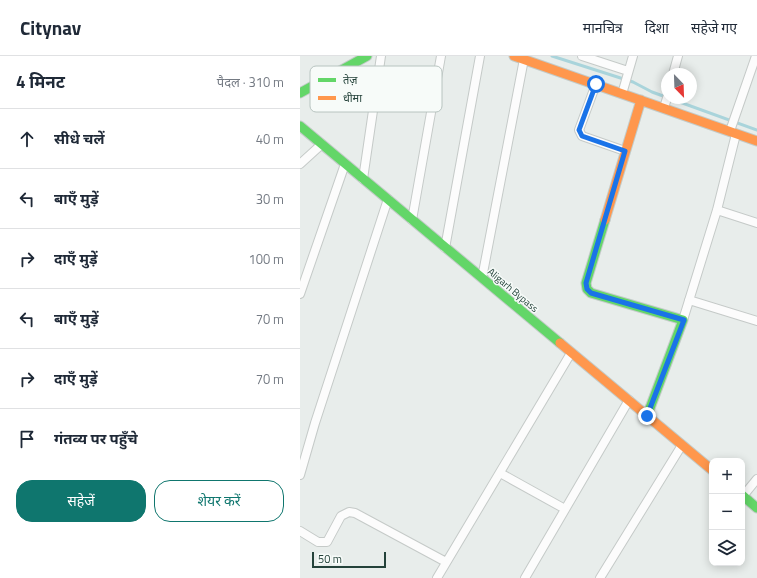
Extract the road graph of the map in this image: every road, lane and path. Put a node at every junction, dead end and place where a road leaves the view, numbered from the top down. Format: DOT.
graph roads {
  1 [pos="367,56"];
  2 [pos="381,56"];
  3 [pos="441,56"];
  4 [pos="480,56"];
  5 [pos="514,56"];
  6 [pos="582,56"];
  7 [pos="633,56"];
  8 [pos="678,56"];
  9 [pos="756,56"];
  10 [pos="524,59"];
  11 [pos="349,66"];
  12 [pos="380,66"];
  13 [pos="439,66"];
  14 [pos="675,68"];
  15 [pos="625,82"];
  16 [pos="596,84"];
  17 [pos="310,87"];
  18 [pos="300,93"];
  19 [pos="641,100"];
  20 [pos="661,102"];
  21 [pos="671,104"];
  22 [pos="373,112"];
  23 [pos="431,112"];
  24 [pos="300,126"];
  25 [pos="733,128"];
  26 [pos="757,141"];
  27 [pos="322,144"];
  28 [pos="625,151"];
  29 [pos="300,164"];
  30 [pos="345,164"];
  31 [pos="363,179"];
  32 [pos="388,199"];
  33 [pos="717,210"];
  34 [pos="412,220"];
  35 [pos="757,223"];
  36 [pos="446,248"];
  37 [pos="482,278"];
  38 [pos="300,294"];
  39 [pos="689,300"];
  40 [pos="684,320"];
  41 [pos="757,321"];
  42 [pos="571,353"];
  43 [pos="628,400"];
  44 [pos="647,416"];
  45 [pos="682,445"];
  46 [pos="709,468"];
  47 [pos="500,473"];
  48 [pos="300,475"];
  49 [pos="757,479"];
  50 [pos="743,494"];
  51 [pos="745,498"];
  52 [pos="757,508"];
  53 [pos="565,509"];
  54 [pos="300,531"];
  55 [pos="446,562"];
  56 [pos="437,578"];
  57 [pos="525,578"];
  58 [pos="600,578"];
  1 -- 11 [label="main road"];
  2 -- 12 [label="street"];
  3 -- 13 [label="street"];
  4 -- 36 [label="street"];
  5 -- 10 [label="main road"];
  6 -- 15 [label="street"];
  7 -- 15 [label="street"];
  8 -- 14 [label="street"];
  9 -- 25 [label="street"];
  10 -- 16 [label="main road"];
  10 -- 37 [label="street"];
  15 -- 16 [label="main road"];
  15 -- 19 [label="main road"];
  16 -- 28 [label="street"];
  17 -- 18 [label="main road"];
  19 -- 20 [label="main road"];
  19 -- 28 [label="main road"];
  21 -- 25 [label="main road"];
  22 -- 31 [label="street"];
  23 -- 34 [label="street"];
  24 -- 27 [label="main road, Aligarh Bypass"];
  25 -- 26 [label="main road"];
  25 -- 33 [label="street"];
  27 -- 29 [label="street"];
  27 -- 30 [label="main road, Aligarh Bypass"];
  28 -- 40 [label="main road"];
  30 -- 31 [label="main road, Aligarh Bypass"];
  30 -- 38 [label="street"];
  31 -- 32 [label="main road, Aligarh Bypass"];
  32 -- 34 [label="main road, Aligarh Bypass"];
  32 -- 48 [label="street"];
  33 -- 35 [label="street"];
  33 -- 39 [label="street"];
  34 -- 36 [label="main road, Aligarh Bypass"];
  36 -- 37 [label="main road, Aligarh Bypass"];
  37 -- 42 [label="main road, Aligarh Bypass"];
  39 -- 40 [label="street"];
  39 -- 41 [label="street"];
  40 -- 44 [label="main road"];
  42 -- 43 [label="main road, Aligarh Bypass"];
  42 -- 47 [label="street"];
  43 -- 44 [label="main road, Aligarh Bypass"];
  43 -- 53 [label="street"];
  44 -- 45 [label="main road, Aligarh Bypass"];
  45 -- 46 [label="main road, Aligarh Bypass"];
  45 -- 58 [label="street"];
  47 -- 53 [label="street"];
  47 -- 55 [label="street"];
  49 -- 50 [label="street"];
  51 -- 52 [label="main road"];
  53 -- 57 [label="street"];
  54 -- 55 [label="street"];
  55 -- 56 [label="street"];
}
